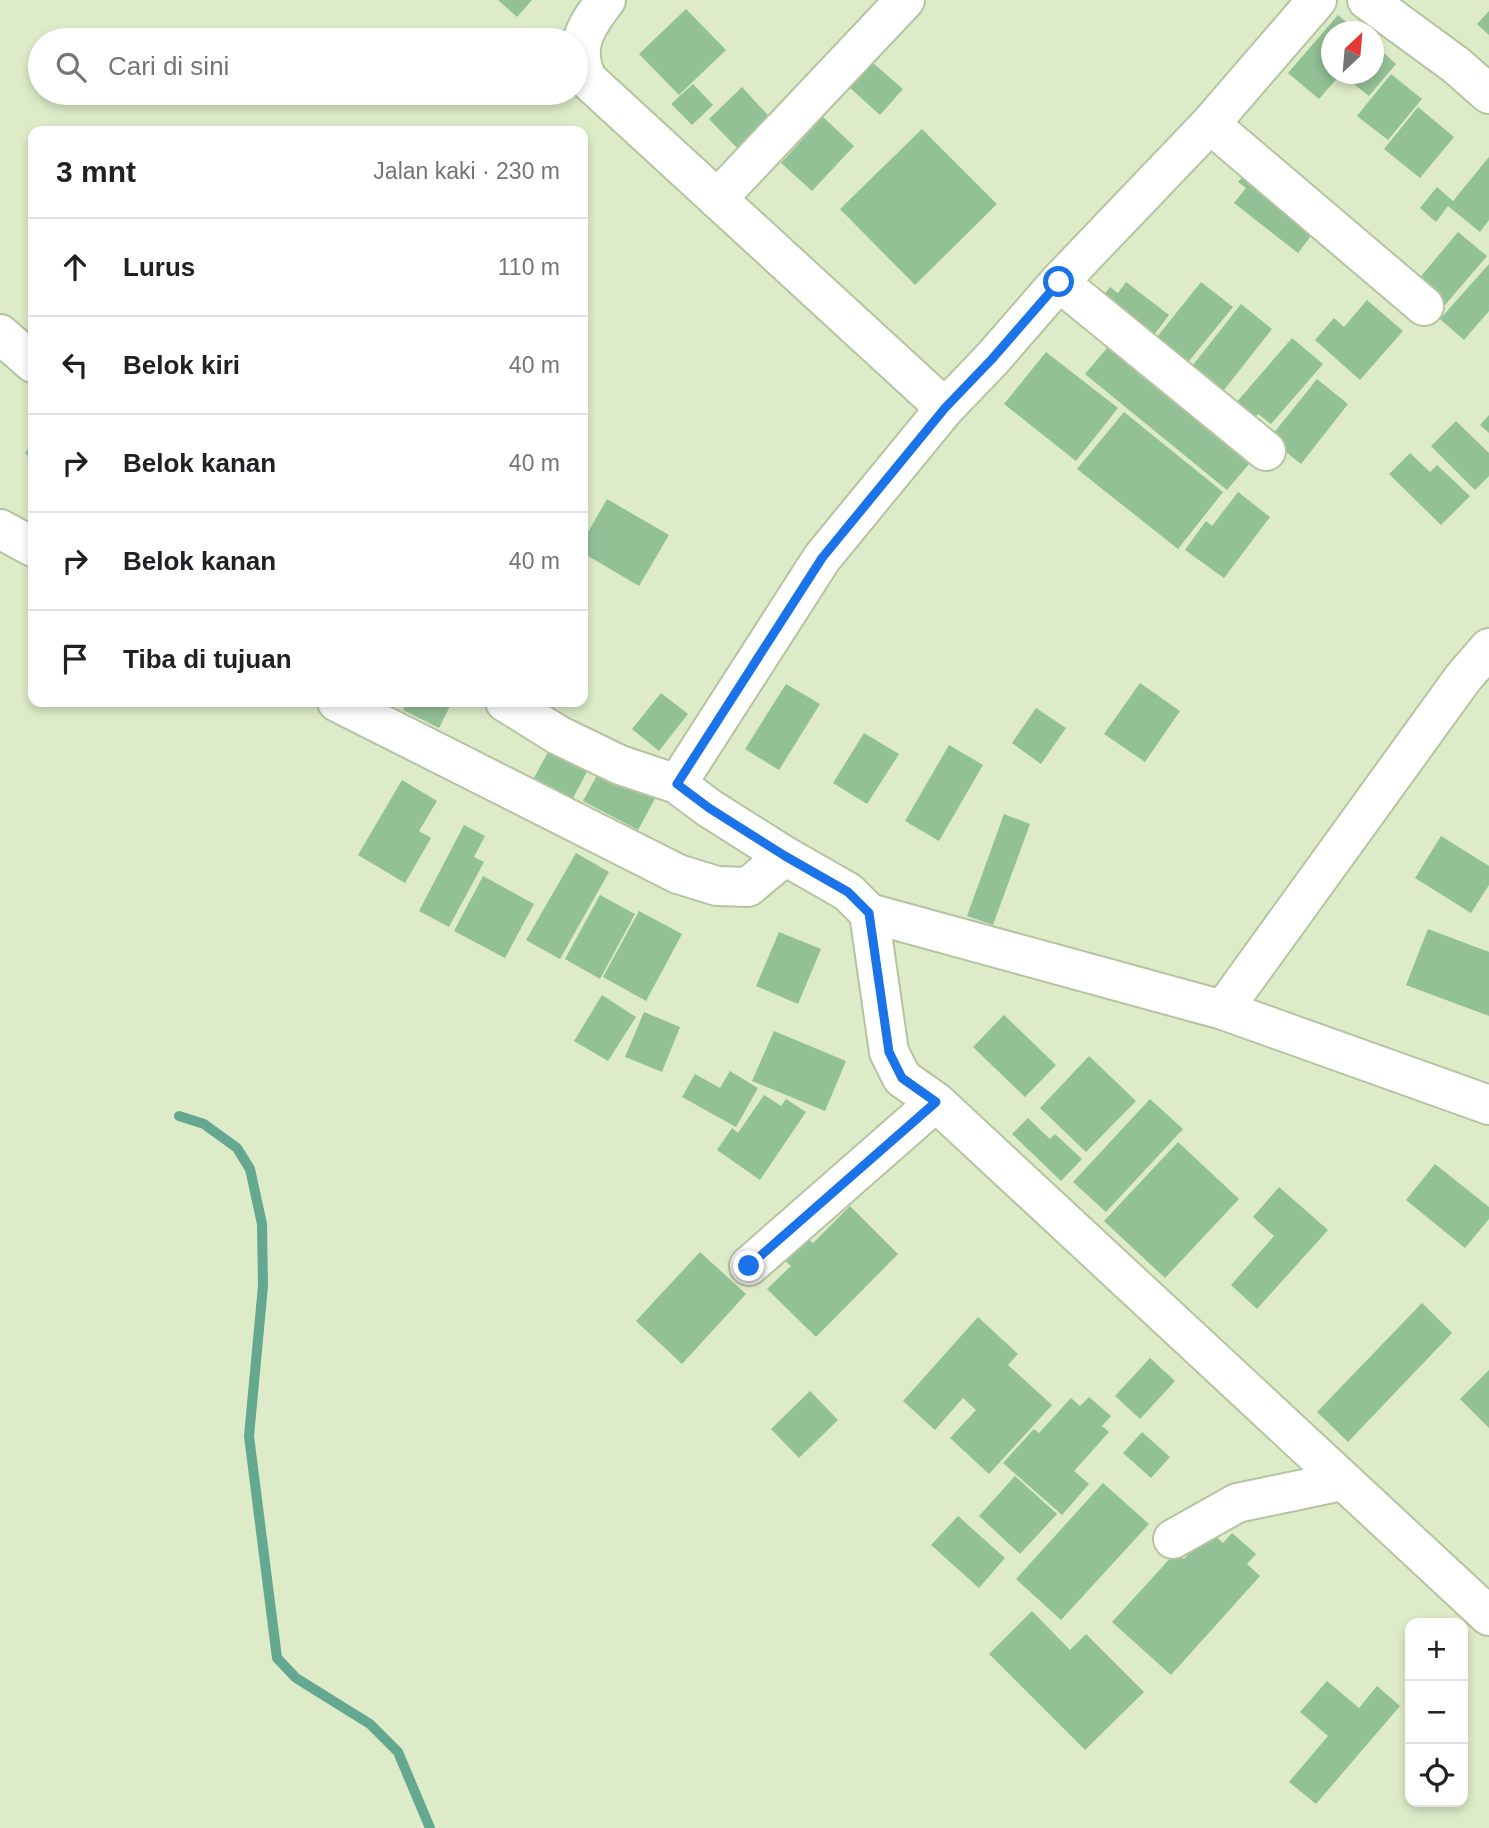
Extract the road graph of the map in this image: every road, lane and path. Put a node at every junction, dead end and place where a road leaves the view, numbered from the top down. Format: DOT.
graph roads {
  1 [pos="905,0"];
  2 [pos="1317,0"];
  3 [pos="1367,0"];
  4 [pos="590,6"];
  5 [pos="584,28"];
  6 [pos="588,80"];
  7 [pos="1489,94"];
  8 [pos="1210,124"];
  9 [pos="717,199"];
  10 [pos="1059,282"];
  11 [pos="1424,306"];
  12 [pos="0,334"];
  13 [pos="28,359"];
  14 [pos="945,408"];
  15 [pos="1266,451"];
  16 [pos="0,529"];
  17 [pos="28,544"];
  18 [pos="1489,648"];
  19 [pos="347,707"];
  20 [pos="513,707"];
  21 [pos="677,784"];
  22 [pos="785,856"];
  23 [pos="869,913"];
  24 [pos="1223,1010"];
  25 [pos="936,1102"];
  26 [pos="1489,1105"];
  27 [pos="749,1266"];
  28 [pos="1342,1481"];
  29 [pos="1173,1539"];
  30 [pos="1489,1616"];
  1 -- 9 [label="street"];
  2 -- 8 [label="street"];
  3 -- 7 [label="street"];
  4 -- 5 [label="street"];
  6 -- 9 [label="street"];
  8 -- 10 [label="street"];
  8 -- 11 [label="street"];
  9 -- 14 [label="street"];
  10 -- 14 [label="street"];
  10 -- 15 [label="street"];
  12 -- 13 [label="street"];
  14 -- 21 [label="street"];
  16 -- 17 [label="street"];
  18 -- 24 [label="street"];
  19 -- 22 [label="street"];
  20 -- 21 [label="street"];
  21 -- 22 [label="street"];
  22 -- 23 [label="street"];
  23 -- 24 [label="street"];
  23 -- 25 [label="street"];
  24 -- 26 [label="street"];
  25 -- 27 [label="street"];
  25 -- 28 [label="street"];
  28 -- 29 [label="street"];
  28 -- 30 [label="street"];
}
